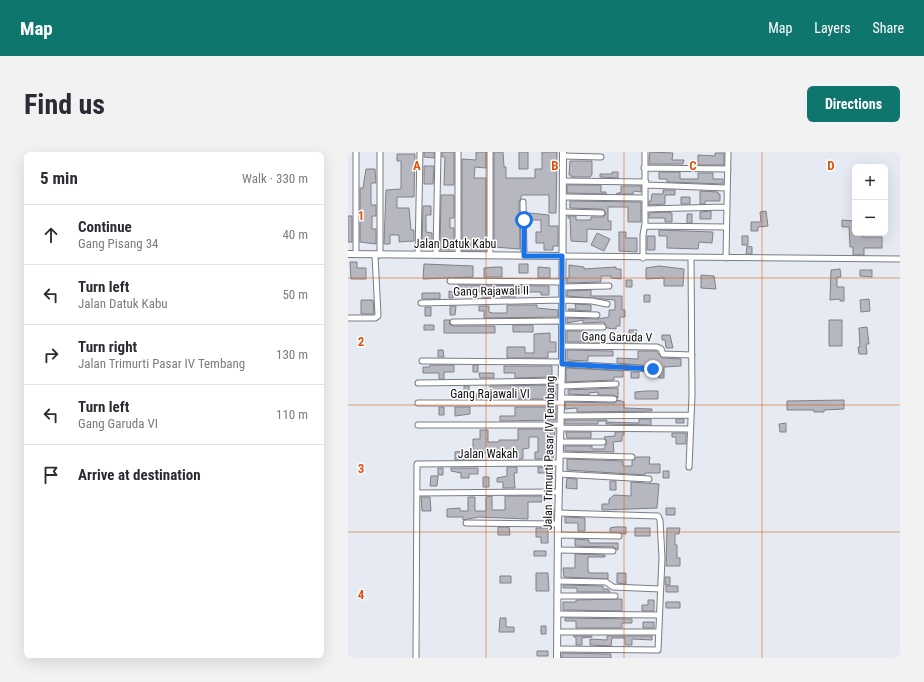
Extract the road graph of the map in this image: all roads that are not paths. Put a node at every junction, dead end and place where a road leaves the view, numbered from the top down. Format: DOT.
graph roads {
  1 [pos="356,152"];
  2 [pos="380,152"];
  3 [pos="420,152"];
  4 [pos="438,152"];
  5 [pos="458,152"];
  6 [pos="490,152"];
  7 [pos="646,152"];
  8 [pos="728,152"];
  9 [pos="563,154"];
  10 [pos="601,157"];
  11 [pos="644,168"];
  12 [pos="728,169"];
  13 [pos="563,181"];
  14 [pos="646,184"];
  15 [pos="727,188"];
  16 [pos="563,197"];
  17 [pos="645,198"];
  18 [pos="523,202"];
  19 [pos="726,207"];
  20 [pos="645,210"];
  21 [pos="563,212"];
  22 [pos="602,213"];
  23 [pos="645,226"];
  24 [pos="726,227"];
  25 [pos="348,254"];
  26 [pos="356,254"];
  27 [pos="378,255"];
  28 [pos="418,255"];
  29 [pos="436,255"];
  30 [pos="458,255"];
  31 [pos="490,255"];
  32 [pos="524,256"];
  33 [pos="562,256"];
  34 [pos="642,258"];
  35 [pos="691,258"];
  36 [pos="726,258"];
  37 [pos="900,259"];
  38 [pos="450,281"];
  39 [pos="562,284"];
  40 [pos="609,286"];
  41 [pos="562,300"];
  42 [pos="421,303"];
  43 [pos="607,304"];
  44 [pos="562,314"];
  45 [pos="597,315"];
  46 [pos="348,318"];
  47 [pos="453,322"];
  48 [pos="562,324"];
  49 [pos="603,327"];
  50 [pos="562,346"];
  51 [pos="692,355"];
  52 [pos="422,361"];
  53 [pos="562,363"];
  54 [pos="653,369"];
  55 [pos="418,382"];
  56 [pos="561,383"];
  57 [pos="616,384"];
  58 [pos="614,399"];
  59 [pos="561,400"];
  60 [pos="418,403"];
  61 [pos="691,415"];
  62 [pos="561,416"];
  63 [pos="418,425"];
  64 [pos="560,427"];
  65 [pos="690,429"];
  66 [pos="560,442"];
  67 [pos="603,442"];
  68 [pos="560,455"];
  69 [pos="632,457"];
  70 [pos="560,463"];
  71 [pos="689,467"];
  72 [pos="559,474"];
  73 [pos="649,480"];
  74 [pos="559,492"];
  75 [pos="418,493"];
  76 [pos="558,513"];
  77 [pos="466,523"];
  78 [pos="558,524"];
  79 [pos="558,535"];
  80 [pos="619,536"];
  81 [pos="558,550"];
  82 [pos="613,551"];
  83 [pos="557,581"];
  84 [pos="660,589"];
  85 [pos="557,596"];
  86 [pos="615,596"];
  87 [pos="557,614"];
  88 [pos="659,615"];
  89 [pos="557,632"];
  90 [pos="658,632"];
  91 [pos="557,649"];
  92 [pos="416,658"];
  93 [pos="557,658"];
  1 -- 26 [label="street"];
  2 -- 27 [label="street"];
  3 -- 28 [label="street"];
  4 -- 29 [label="street"];
  5 -- 30 [label="street"];
  6 -- 31 [label="street"];
  7 -- 11 [label="street"];
  8 -- 12 [label="street"];
  9 -- 10 [label="street"];
  9 -- 13 [label="street, Jalan Trimurti Pasar IV Tembang"];
  11 -- 12 [label="street"];
  11 -- 14 [label="street"];
  12 -- 15 [label="street"];
  13 -- 14 [label="street"];
  13 -- 16 [label="street, Jalan Trimurti Pasar IV Tembang"];
  14 -- 15 [label="street"];
  14 -- 17 [label="street"];
  15 -- 19 [label="street"];
  16 -- 17 [label="street"];
  16 -- 21 [label="street, Jalan Trimurti Pasar IV Tembang"];
  17 -- 20 [label="street"];
  18 -- 32 [label="street"];
  19 -- 20 [label="street"];
  19 -- 24 [label="street"];
  20 -- 23 [label="street"];
  21 -- 22 [label="street"];
  21 -- 33 [label="street, Jalan Trimurti Pasar IV Tembang"];
  23 -- 24 [label="street"];
  23 -- 34 [label="street"];
  24 -- 36 [label="street"];
  25 -- 26 [label="street, Jalan Datuk Kabu"];
  26 -- 27 [label="street, Jalan Datuk Kabu"];
  27 -- 28 [label="street, Jalan Datuk Kabu"];
  27 -- 46 [label="street"];
  28 -- 29 [label="street, Jalan Datuk Kabu"];
  29 -- 30 [label="street, Jalan Datuk Kabu"];
  30 -- 31 [label="street, Jalan Datuk Kabu"];
  31 -- 32 [label="street, Jalan Datuk Kabu"];
  32 -- 33 [label="street, Jalan Datuk Kabu"];
  33 -- 34 [label="street"];
  33 -- 39 [label="street, Jalan Trimurti Pasar IV Tembang"];
  34 -- 35 [label="street"];
  35 -- 36 [label="street"];
  35 -- 51 [label="street"];
  36 -- 37 [label="street"];
  38 -- 39 [label="street"];
  39 -- 40 [label="street"];
  39 -- 41 [label="street, Jalan Trimurti Pasar IV Tembang"];
  41 -- 42 [label="street, Gang Rajawali II"];
  41 -- 43 [label="street, Gang Rajawali II"];
  41 -- 44 [label="street, Jalan Trimurti Pasar IV Tembang"];
  44 -- 45 [label="street"];
  44 -- 48 [label="street, Jalan Trimurti Pasar IV Tembang"];
  47 -- 48 [label="street"];
  48 -- 49 [label="street"];
  48 -- 50 [label="street, Jalan Trimurti Pasar IV Tembang"];
  50 -- 51 [label="street, Gang Garuda V"];
  50 -- 53 [label="street, Jalan Trimurti Pasar IV Tembang"];
  51 -- 61 [label="street"];
  52 -- 53 [label="street"];
  53 -- 54 [label="street"];
  53 -- 56 [label="street, Jalan Trimurti Pasar IV Tembang"];
  55 -- 56 [label="street"];
  56 -- 57 [label="street"];
  56 -- 59 [label="street, Jalan Trimurti Pasar IV Tembang"];
  58 -- 59 [label="street, Gang Rajawali VI"];
  59 -- 60 [label="street, Gang Rajawali VI"];
  59 -- 62 [label="street, Jalan Trimurti Pasar IV Tembang"];
  61 -- 62 [label="street"];
  61 -- 65 [label="street"];
  62 -- 64 [label="street, Jalan Trimurti Pasar IV Tembang"];
  63 -- 64 [label="street"];
  64 -- 65 [label="street"];
  64 -- 66 [label="street, Jalan Trimurti Pasar IV Tembang"];
  65 -- 71 [label="street"];
  66 -- 67 [label="street"];
  66 -- 68 [label="street, Jalan Trimurti Pasar IV Tembang"];
  68 -- 69 [label="street"];
  68 -- 70 [label="street, Jalan Trimurti Pasar IV Tembang"];
  70 -- 72 [label="street, Jalan Trimurti Pasar IV Tembang"];
  70 -- 75 [label="street, Jalan Wakah"];
  72 -- 73 [label="street"];
  72 -- 74 [label="street, Jalan Trimurti Pasar IV Tembang"];
  74 -- 75 [label="street"];
  74 -- 76 [label="street, Jalan Trimurti Pasar IV Tembang"];
  75 -- 92 [label="street"];
  76 -- 78 [label="street, Jalan Trimurti Pasar IV Tembang"];
  76 -- 84 [label="street"];
  77 -- 78 [label="street"];
  78 -- 79 [label="street, Jalan Trimurti Pasar IV Tembang"];
  79 -- 80 [label="street"];
  79 -- 81 [label="street, Jalan Trimurti Pasar IV Tembang"];
  81 -- 82 [label="street"];
  81 -- 83 [label="street, Jalan Trimurti Pasar IV Tembang"];
  83 -- 84 [label="street"];
  83 -- 85 [label="street, Jalan Trimurti Pasar IV Tembang"];
  84 -- 88 [label="street"];
  85 -- 86 [label="street"];
  85 -- 87 [label="street, Jalan Trimurti Pasar IV Tembang"];
  87 -- 88 [label="street"];
  87 -- 89 [label="street, Jalan Trimurti Pasar IV Tembang"];
  88 -- 90 [label="street"];
  89 -- 90 [label="street"];
  89 -- 91 [label="street, Jalan Trimurti Pasar IV Tembang"];
  90 -- 91 [label="street"];
  91 -- 93 [label="street, Jalan Trimurti Pasar IV Tembang"];
}
